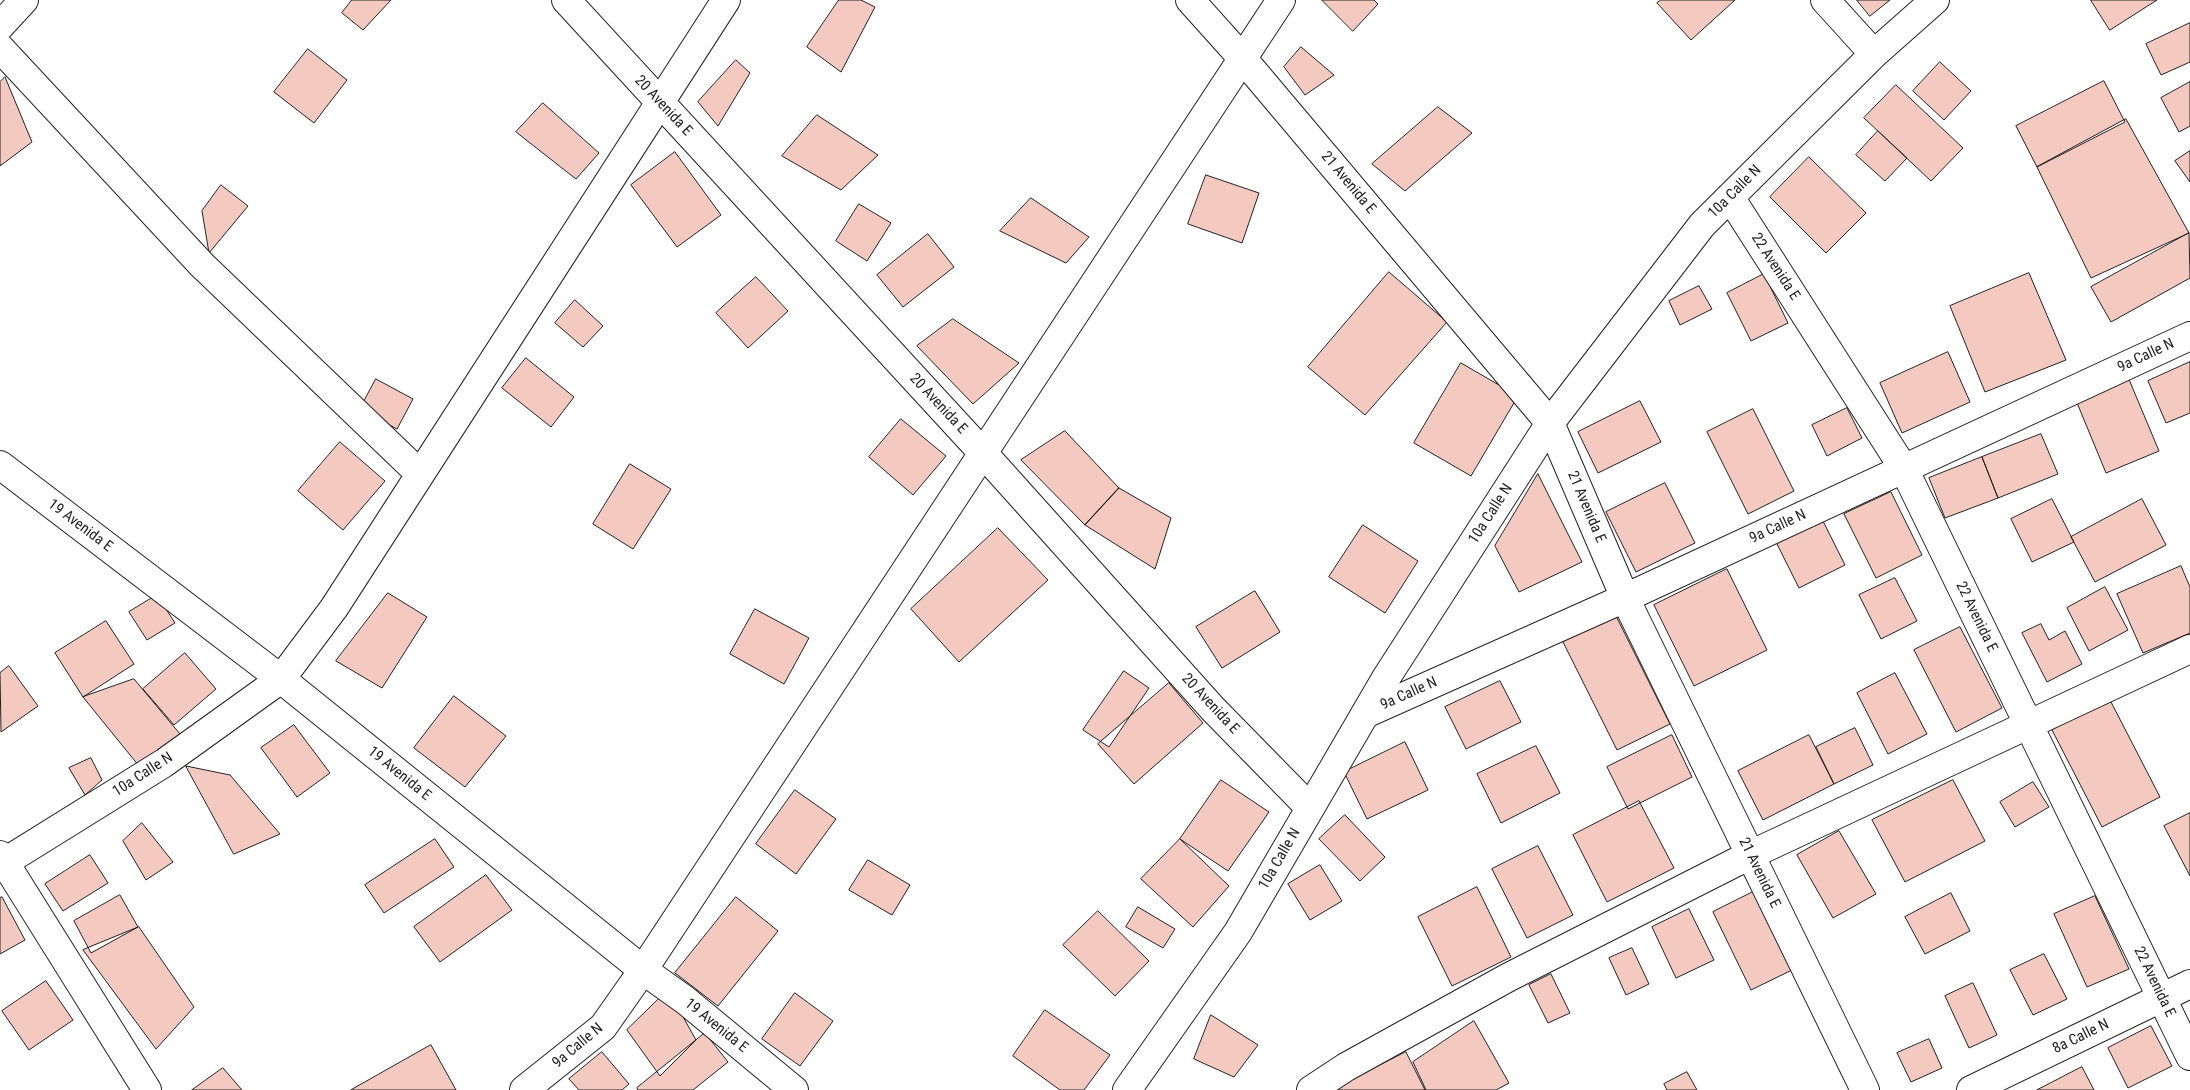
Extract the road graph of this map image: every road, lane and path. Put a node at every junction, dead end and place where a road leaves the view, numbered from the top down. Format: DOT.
graph roads {
  1 [pos="24,0"];
  2 [pos="566,0"];
  3 [pos="726,0"];
  4 [pos="1190,0"];
  5 [pos="1281,0"];
  6 [pos="1825,0"];
  7 [pos="1935,0"];
  8 [pos="0,26"];
  9 [pos="0,48"];
  10 [pos="1874,54"];
  11 [pos="1243,59"];
  12 [pos="660,103"];
  13 [pos="1730,197"];
  14 [pos="2190,336"];
  15 [pos="1550,423"];
  16 [pos="983,453"];
  17 [pos="0,465"];
  18 [pos="1904,468"];
  19 [pos="420,474"];
  20 [pos="1625,598"];
  21 [pos="2190,649"];
  22 [pos="281,679"];
  23 [pos="1365,714"];
  24 [pos="2028,725"];
  25 [pos="1310,808"];
  26 [pos="1750,855"];
  27 [pos="2,861"];
  28 [pos="643,970"];
  29 [pos="2190,984"];
  30 [pos="2162,998"];
  31 [pos="2190,1056"];
  32 [pos="147,1090"];
  33 [pos="524,1090"];
  34 [pos="794,1090"];
  35 [pos="1127,1090"];
  36 [pos="1311,1090"];
  37 [pos="1865,1090"];
  38 [pos="1971,1090"];
  1 -- 8 [label="street"];
  2 -- 12 [label="street, 20 Avenida E"];
  3 -- 12 [label="street, 10a Calle N"];
  4 -- 11 [label="street, 21 Avenida E"];
  5 -- 11 [label="street, 9a Calle N"];
  6 -- 10 [label="street"];
  7 -- 10 [label="street, 10a Calle N"];
  9 -- 19 [label="street"];
  10 -- 13 [label="street, 10a Calle N"];
  11 -- 15 [label="street, 21 Avenida E"];
  11 -- 16 [label="street, 9a Calle N"];
  12 -- 16 [label="street, 20 Avenida E"];
  12 -- 19 [label="street, 10a Calle N"];
  13 -- 15 [label="street, 10a Calle N"];
  13 -- 18 [label="street, 22 Avenida E"];
  14 -- 18 [label="street, 9a Calle N"];
  15 -- 20 [label="street, 21 Avenida E"];
  15 -- 23 [label="street, 10a Calle N"];
  16 -- 25 [label="street, 20 Avenida E"];
  16 -- 28 [label="street, 9a Calle N"];
  17 -- 22 [label="street, 19 Avenida E"];
  18 -- 20 [label="street, 9a Calle N"];
  18 -- 24 [label="street, 22 Avenida E"];
  19 -- 22 [label="street, 10a Calle N"];
  20 -- 23 [label="street, 9a Calle N"];
  20 -- 26 [label="street, 21 Avenida E"];
  21 -- 24 [label="street"];
  22 -- 27 [label="street, 10a Calle N"];
  22 -- 28 [label="street, 19 Avenida E"];
  23 -- 25 [label="street, 10a Calle N"];
  24 -- 26 [label="street"];
  24 -- 30 [label="street, 22 Avenida E"];
  25 -- 35 [label="street, 10a Calle N"];
  26 -- 36 [label="street"];
  26 -- 37 [label="street, 21 Avenida E"];
  27 -- 32 [label="street"];
  28 -- 33 [label="street, 9a Calle N"];
  28 -- 34 [label="street, 19 Avenida E"];
  29 -- 30 [label="street, 8a Calle N"];
  30 -- 31 [label="street, 22 Avenida E"];
  30 -- 38 [label="street, 8a Calle N"];
}
